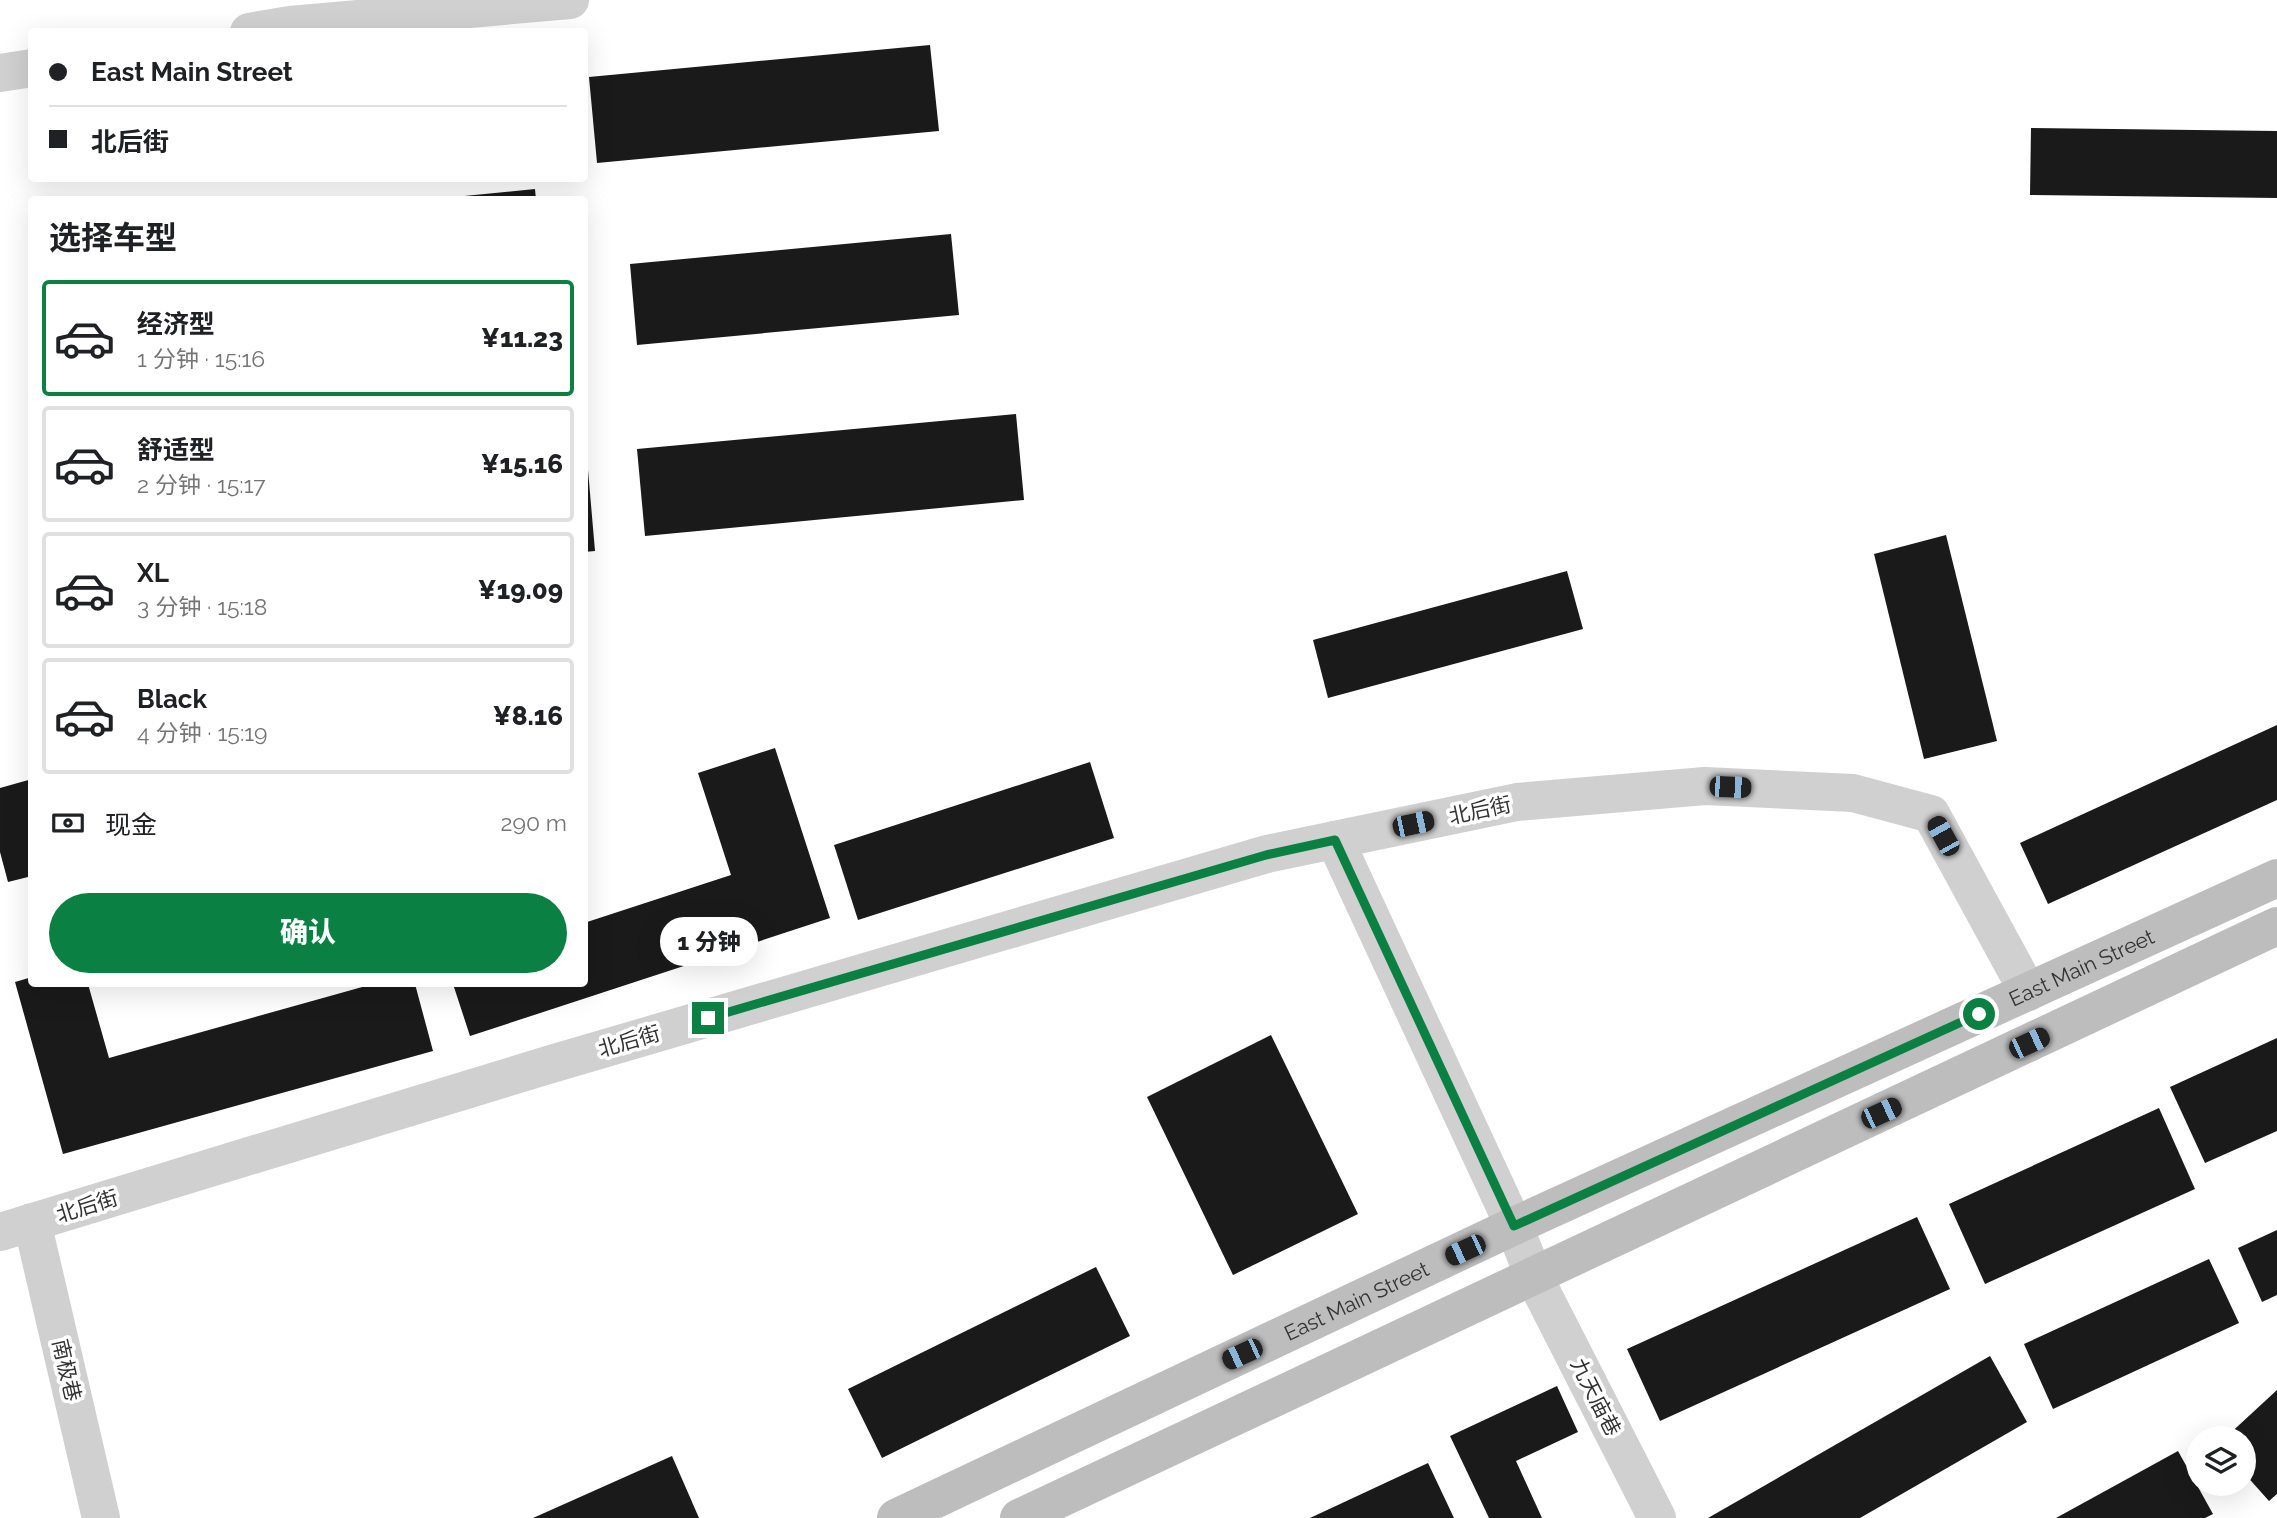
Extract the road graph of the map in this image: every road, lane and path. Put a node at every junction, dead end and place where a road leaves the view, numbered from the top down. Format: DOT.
graph roads {
  1 [pos="570,0"];
  2 [pos="272,28"];
  3 [pos="28,69"];
  4 [pos="0,74"];
  5 [pos="1335,840"];
  6 [pos="2277,878"];
  7 [pos="2277,926"];
  8 [pos="2028,992"];
  9 [pos="1514,1226"];
  10 [pos="16,1227"];
  11 [pos="1534,1277"];
  12 [pos="101,1518"];
  13 [pos="896,1518"];
  14 [pos="1019,1518"];
  15 [pos="1657,1518"];
  1 -- 2 [label="street"];
  3 -- 4 [label="street"];
  5 -- 8 [label="street, 北后街"];
  5 -- 9 [label="street, 九天庙巷"];
  5 -- 10 [label="street, 北后街"];
  6 -- 8 [label="main road, East Main Street"];
  7 -- 11 [label="main road"];
  8 -- 9 [label="main road, East Main Street"];
  9 -- 11 [label="street, 九天庙巷"];
  9 -- 13 [label="main road, East Main Street"];
  10 -- 12 [label="street, 南极巷"];
  11 -- 14 [label="main road"];
  11 -- 15 [label="street, 九天庙巷"];
}
